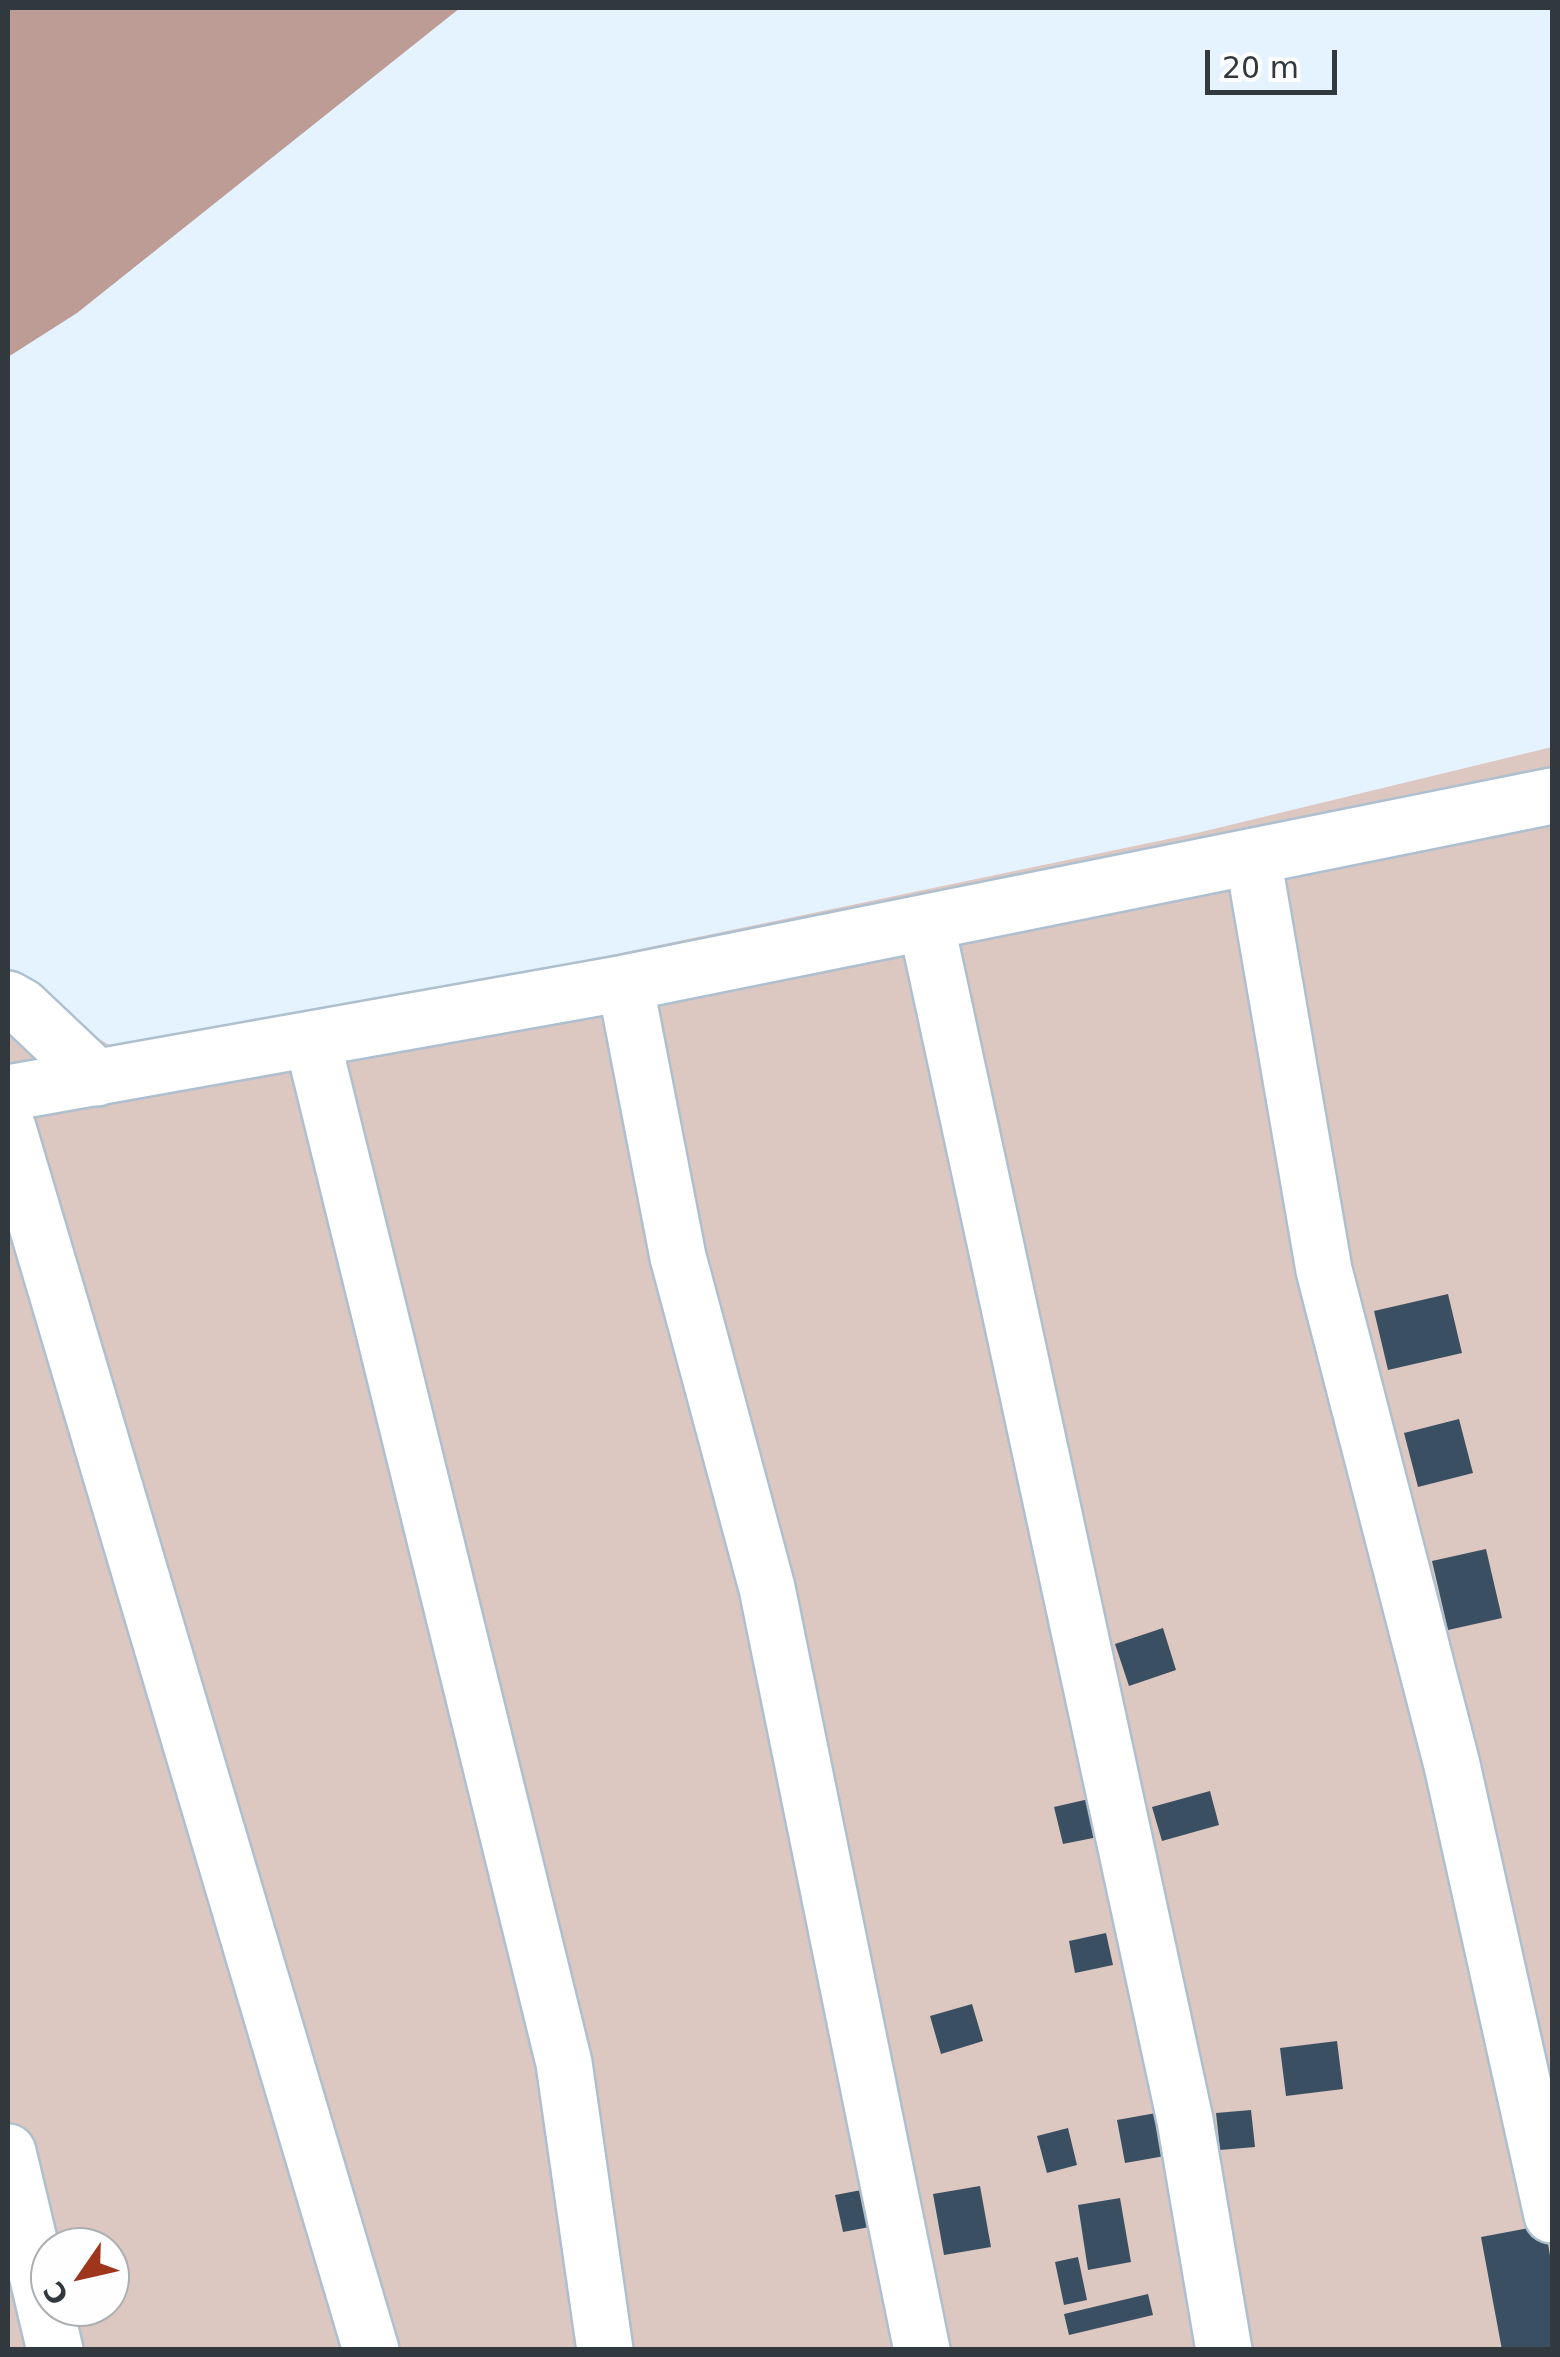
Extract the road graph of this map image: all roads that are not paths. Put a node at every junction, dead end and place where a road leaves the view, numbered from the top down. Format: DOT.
graph roads {
  1 [pos="1548,807"];
  2 [pos="1252,858"];
  3 [pos="926,923"];
  4 [pos="625,983"];
  5 [pos="8,1000"];
  6 [pos="312,1039"];
  7 [pos="96,1078"];
  8 [pos="8,1093"];
  9 [pos="8,1128"];
  10 [pos="8,2152"];
  11 [pos="1552,2215"];
  12 [pos="55,2350"];
  13 [pos="372,2350"];
  14 [pos="605,2350"];
  15 [pos="922,2350"];
  16 [pos="1224,2350"];
  1 -- 2 [label="street"];
  2 -- 3 [label="street"];
  2 -- 11 [label="street"];
  3 -- 4 [label="street"];
  3 -- 16 [label="street"];
  4 -- 6 [label="street"];
  4 -- 15 [label="street"];
  5 -- 7 [label="street"];
  6 -- 7 [label="street"];
  6 -- 14 [label="street"];
  7 -- 8 [label="street"];
  9 -- 13 [label="street"];
  10 -- 12 [label="street"];
}
